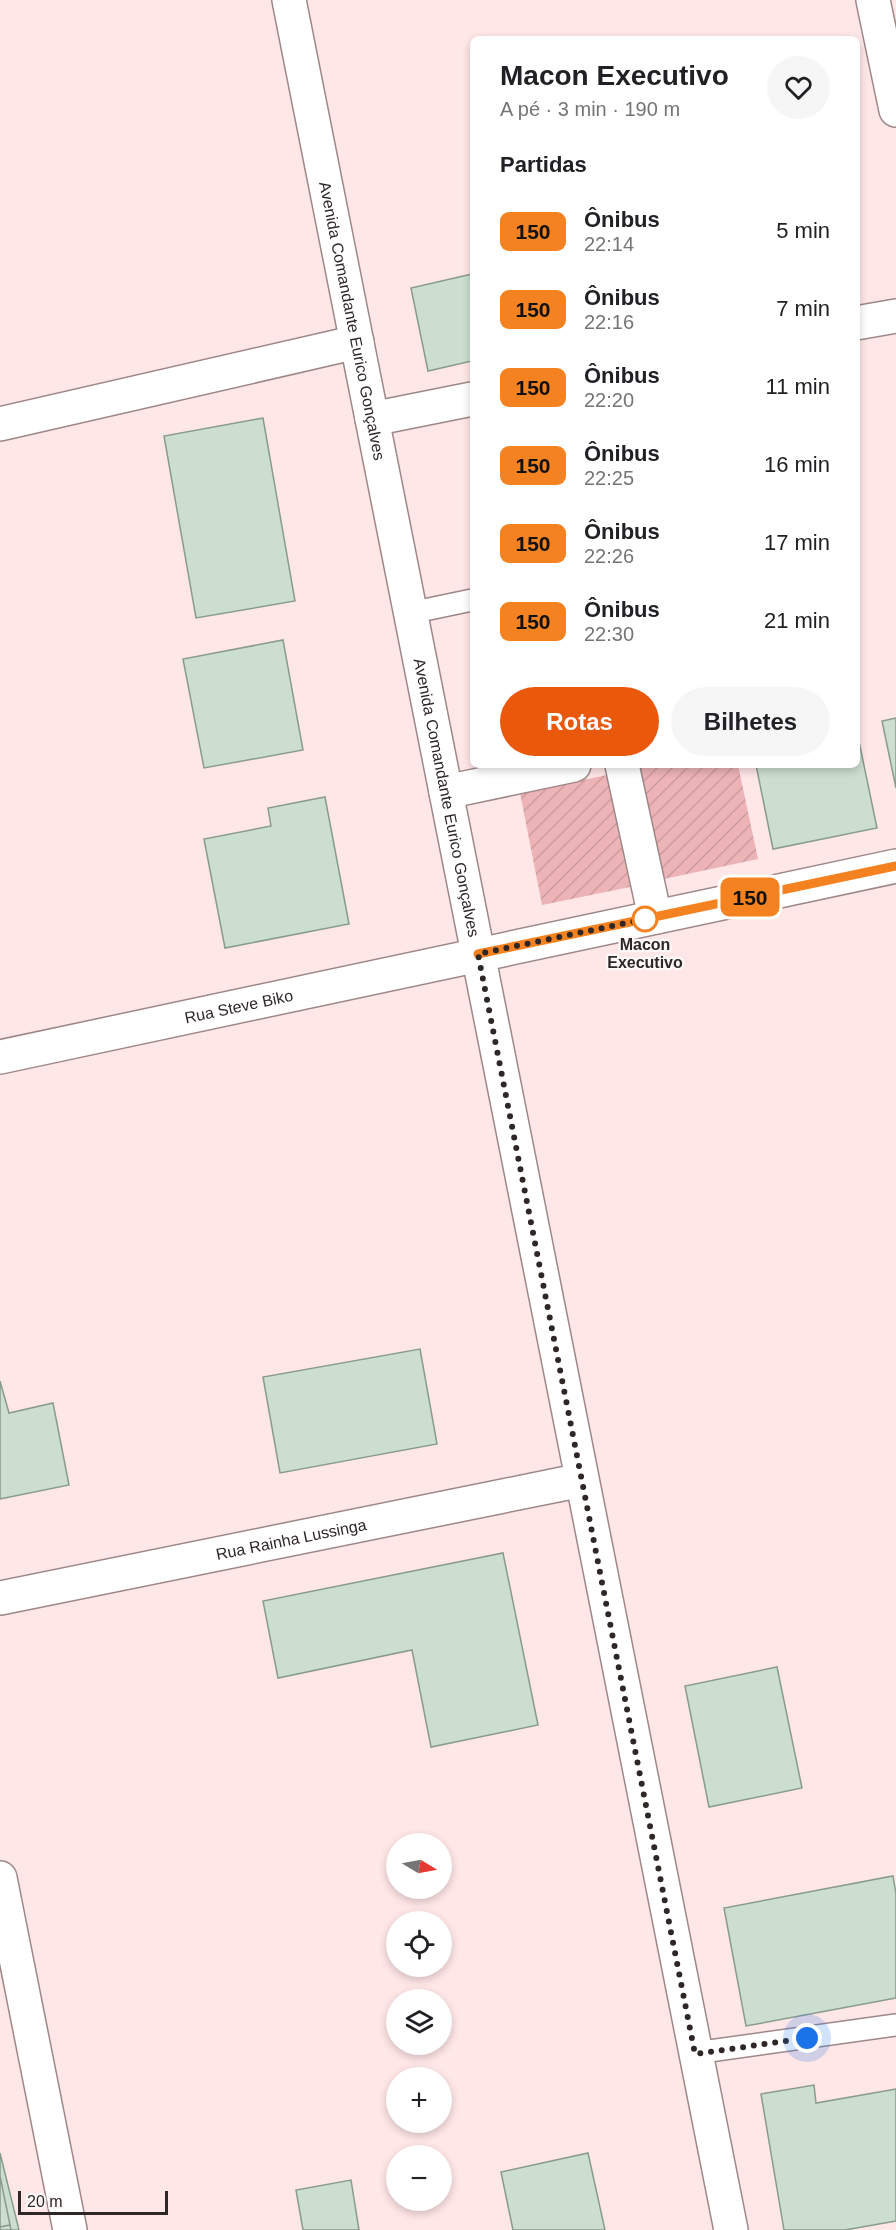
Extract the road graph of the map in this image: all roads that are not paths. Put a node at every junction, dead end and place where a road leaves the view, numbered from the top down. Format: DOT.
graph roads {
  1 [pos="289,0"];
  2 [pos="873,0"];
  3 [pos="896,110"];
  4 [pos="896,316"];
  5 [pos="860,323"];
  6 [pos="357,342"];
  7 [pos="470,399"];
  8 [pos="372,419"];
  9 [pos="0,424"];
  10 [pos="470,600"];
  11 [pos="410,613"];
  12 [pos="560,768"];
  13 [pos="623,768"];
  14 [pos="446,792"];
  15 [pos="896,866"];
  16 [pos="655,917"];
  17 [pos="478,954"];
  18 [pos="0,1057"];
  19 [pos="582,1479"];
  20 [pos="0,1598"];
  21 [pos="0,1878"];
  22 [pos="896,2025"];
  23 [pos="695,2054"];
  24 [pos="70,2230"];
  25 [pos="731,2230"];
  1 -- 6 [label="street, Avenida Comandante Eurico Gonçalves"];
  2 -- 3 [label="street"];
  4 -- 5 [label="street"];
  6 -- 8 [label="street, Avenida Comandante Eurico Gonçalves"];
  6 -- 9 [label="street"];
  7 -- 8 [label="street"];
  8 -- 11 [label="street, Avenida Comandante Eurico Gonçalves"];
  10 -- 11 [label="lane"];
  11 -- 14 [label="street, Avenida Comandante Eurico Gonçalves"];
  12 -- 14 [label="street"];
  13 -- 16 [label="street"];
  14 -- 17 [label="street, Avenida Comandante Eurico Gonçalves"];
  15 -- 16 [label="street, Rua Steve Biko"];
  16 -- 17 [label="street, Rua Steve Biko"];
  17 -- 18 [label="street, Rua Steve Biko"];
  17 -- 19 [label="street, Avenida Comandante Eurico Gonçalves"];
  19 -- 20 [label="street, Rua Rainha Lussinga"];
  19 -- 23 [label="street, Avenida Comandante Eurico Gonçalves"];
  21 -- 24 [label="street"];
  22 -- 23 [label="lane"];
  23 -- 25 [label="street, Avenida Comandante Eurico Gonçalves"];
}
